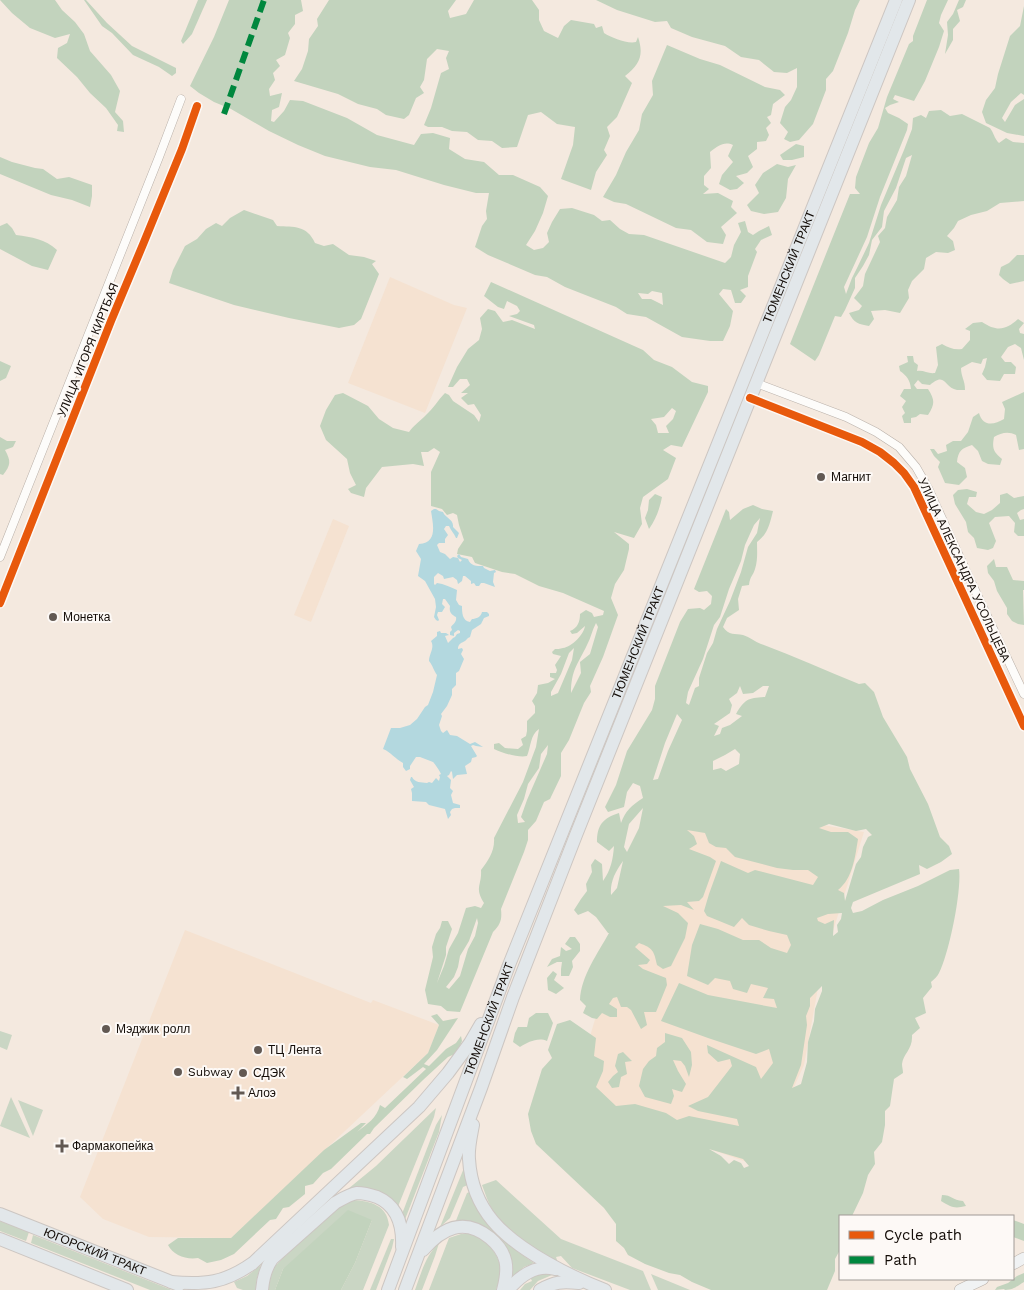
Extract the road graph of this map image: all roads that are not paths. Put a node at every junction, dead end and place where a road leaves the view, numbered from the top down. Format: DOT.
graph roads {
  1 [pos="896,0"];
  2 [pos="909,0"];
  3 [pos="181,99"];
  4 [pos="198,106"];
  5 [pos="756,383"];
  6 [pos="750,398"];
  7 [pos="0,557"];
  8 [pos="0,602"];
  9 [pos="1024,694"];
  10 [pos="1024,726"];
  11 [pos="509,965"];
  12 [pos="481,1088"];
  13 [pos="0,1214"];
  14 [pos="0,1239"];
  15 [pos="400,1260"];
  16 [pos="415,1265"];
  17 [pos="566,1274"];
  18 [pos="980,1280"];
  19 [pos="171,1282"];
  20 [pos="589,1284"];
  21 [pos="127,1290"];
  22 [pos="191,1290"];
  23 [pos="262,1290"];
  24 [pos="388,1290"];
  25 [pos="405,1290"];
  26 [pos="503,1290"];
  27 [pos="508,1290"];
  28 [pos="540,1290"];
  29 [pos="605,1290"];
  30 [pos="960,1290"];
  1 -- 11 [label="main road, ТЮМЕНСКИЙ ТРАКТ"];
  2 -- 5 [label="main road, ТЮМЕНСКИЙ ТРАКТ"];
  3 -- 7 [label="street, УЛИЦА ИГОРЯ КИРТБАЯ"];
  4 -- 8 [label="street, УЛИЦА ИГОРЯ КИРТБАЯ"];
  5 -- 6 [label="main road, ТЮМЕНСКИЙ ТРАКТ"];
  5 -- 9 [label="street, УЛИЦА АЛЕКСАНДРА УСОЛЬЦЕВА"];
  6 -- 10 [label="street, УЛИЦА АЛЕКСАНДРА УСОЛЬЦЕВА"];
  6 -- 12 [label="main road, ТЮМЕНСКИЙ ТРАКТ"];
  11 -- 15 [label="main road, ТЮМЕНСКИЙ ТРАКТ"];
  11 -- 19 [label="main road"];
  12 -- 16 [label="main road, ТЮМЕНСКИЙ ТРАКТ"];
  12 -- 17 [label="main road"];
  13 -- 19 [label="main road, ЮГОРСКИЙ ТРАКТ"];
  14 -- 21 [label="main road, ЮГОРСКИЙ ТРАКТ"];
  15 -- 23 [label="main road"];
  15 -- 24 [label="main road, ТЮМЕНСКИЙ ТРАКТ"];
  16 -- 25 [label="main road, ТЮМЕНСКИЙ ТРАКТ"];
  16 -- 26 [label="main road"];
  17 -- 20 [label="main road"];
  17 -- 27 [label="main road"];
  18 -- 30 [label="main road"];
  19 -- 22 [label="main road, ЮГОРСКИЙ ТРАКТ"];
  20 -- 28 [label="main road"];
  20 -- 29 [label="main road"];
}
